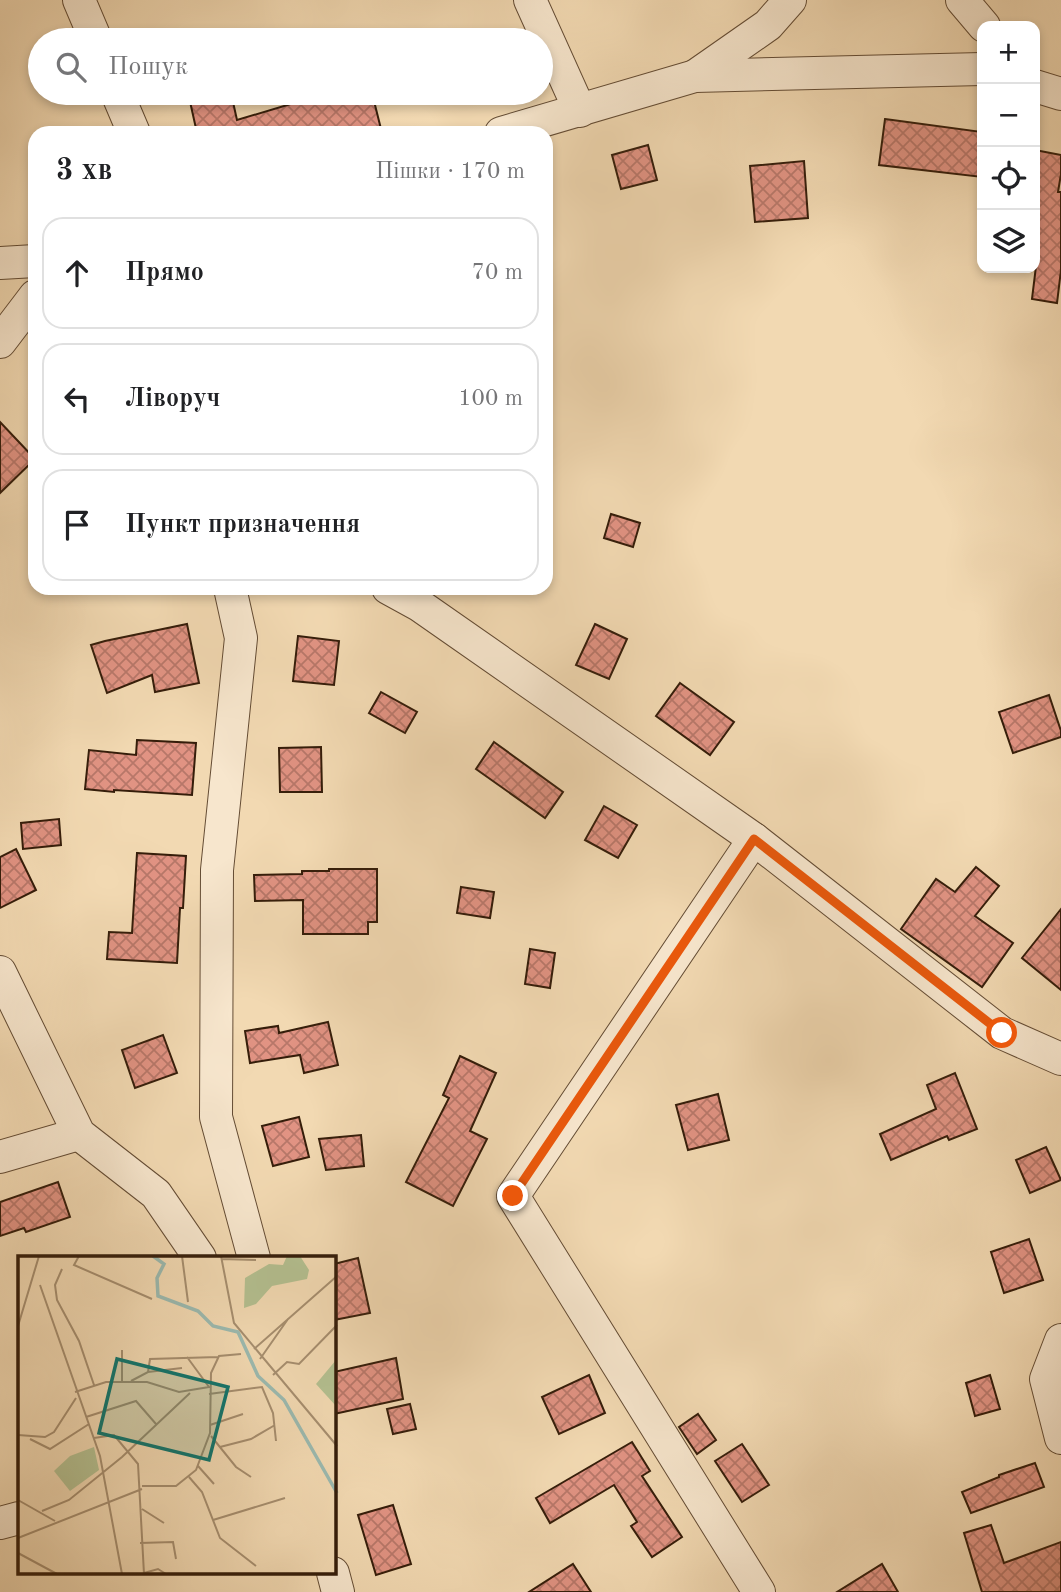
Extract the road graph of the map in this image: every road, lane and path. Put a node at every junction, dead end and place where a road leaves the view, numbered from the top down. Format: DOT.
graph roads {
  1 [pos="79,0"];
  2 [pos="530,0"];
  3 [pos="790,0"];
  4 [pos="962,0"];
  5 [pos="980,21"];
  6 [pos="91,28"];
  7 [pos="543,28"];
  8 [pos="553,51"];
  9 [pos="977,69"];
  10 [pos="695,76"];
  11 [pos="1040,88"];
  12 [pos="1061,94"];
  13 [pos="122,105"];
  14 [pos="580,111"];
  15 [pos="131,126"];
  16 [pos="526,126"];
  17 [pos="28,261"];
  18 [pos="0,263"];
  19 [pos="28,305"];
  20 [pos="0,342"];
  21 [pos="232,595"];
  22 [pos="401,595"];
  23 [pos="754,839"];
  24 [pos="0,972"];
  25 [pos="1061,1059"];
  26 [pos="79,1135"];
  27 [pos="0,1157"];
  28 [pos="199,1256"];
  29 [pos="253,1256"];
  30 [pos="1061,1340"];
  31 [pos="1061,1438"];
  32 [pos="18,1518"];
  33 [pos="0,1523"];
  34 [pos="332,1574"];
  35 [pos="338,1592"];
  36 [pos="759,1592"];
  1 -- 6 [label="street"];
  2 -- 7 [label="street"];
  3 -- 10 [label="street"];
  4 -- 5 [label="street"];
  8 -- 14 [label="street"];
  9 -- 10 [label="street"];
  10 -- 14 [label="street"];
  11 -- 12 [label="street"];
  13 -- 15 [label="street"];
  14 -- 16 [label="street"];
  17 -- 18 [label="street"];
  19 -- 20 [label="street"];
  21 -- 29 [label="street"];
  22 -- 23 [label="street"];
  23 -- 25 [label="street"];
  23 -- 36 [label="street"];
  24 -- 26 [label="street"];
  26 -- 27 [label="street"];
  26 -- 28 [label="street"];
  30 -- 31 [label="street"];
  32 -- 33 [label="street"];
  34 -- 35 [label="street"];
}
